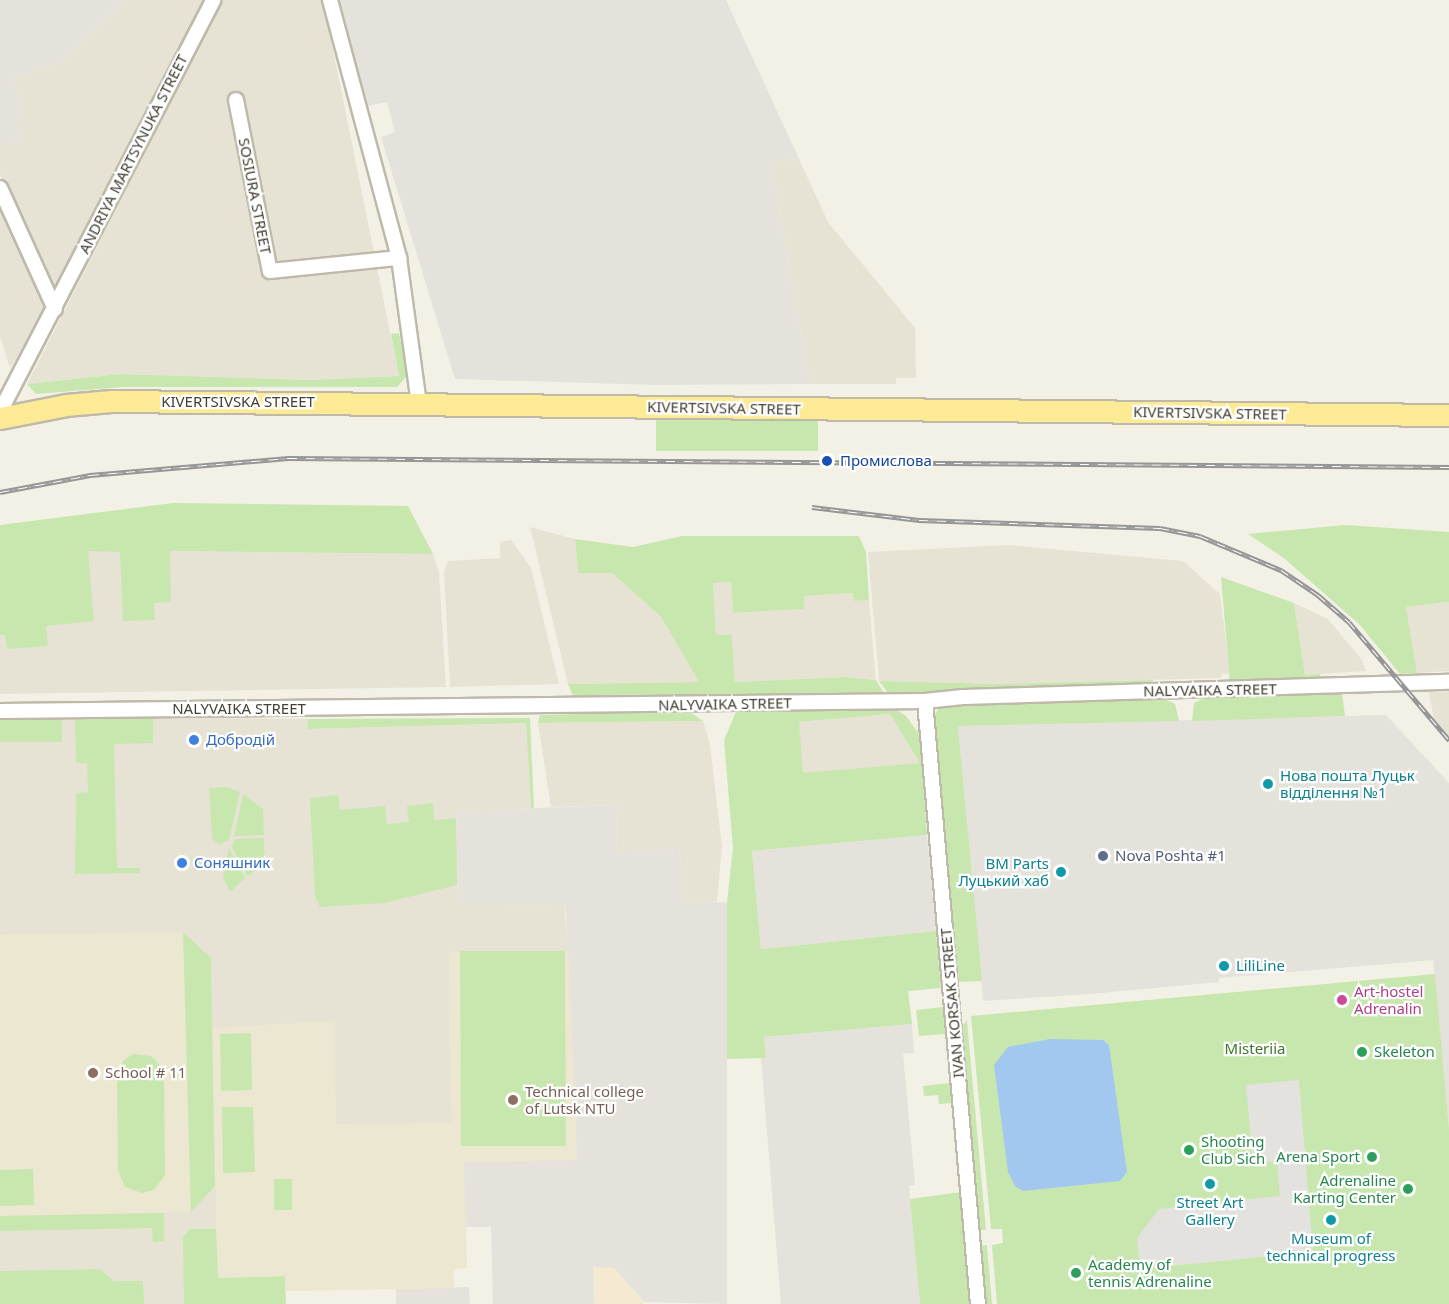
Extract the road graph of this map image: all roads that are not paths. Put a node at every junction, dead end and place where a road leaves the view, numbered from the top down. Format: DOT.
graph roads {
  1 [pos="213,0"];
  2 [pos="330,0"];
  3 [pos="236,100"];
  4 [pos="0,188"];
  5 [pos="399,258"];
  6 [pos="55,309"];
  7 [pos="419,404"];
  8 [pos="1449,415"];
  9 [pos="2,417"];
  10 [pos="1449,682"];
  11 [pos="925,701"];
  12 [pos="0,711"];
  13 [pos="978,1304"];
  1 -- 6 [label="street, ANDRIYA MARTSYNUKA STREET"];
  2 -- 5 [label="street"];
  3 -- 5 [label="street, SOSIURA STREET"];
  4 -- 6 [label="street"];
  5 -- 7 [label="street"];
  6 -- 9 [label="street, ANDRIYA MARTSYNUKA STREET"];
  7 -- 8 [label="main road, KIVERTSIVSKA STREET"];
  7 -- 9 [label="main road, KIVERTSIVSKA STREET"];
  10 -- 11 [label="street, NALYVAIKA STREET"];
  11 -- 12 [label="street, NALYVAIKA STREET"];
  11 -- 13 [label="street, IVAN KORSAK STREET"];
}
